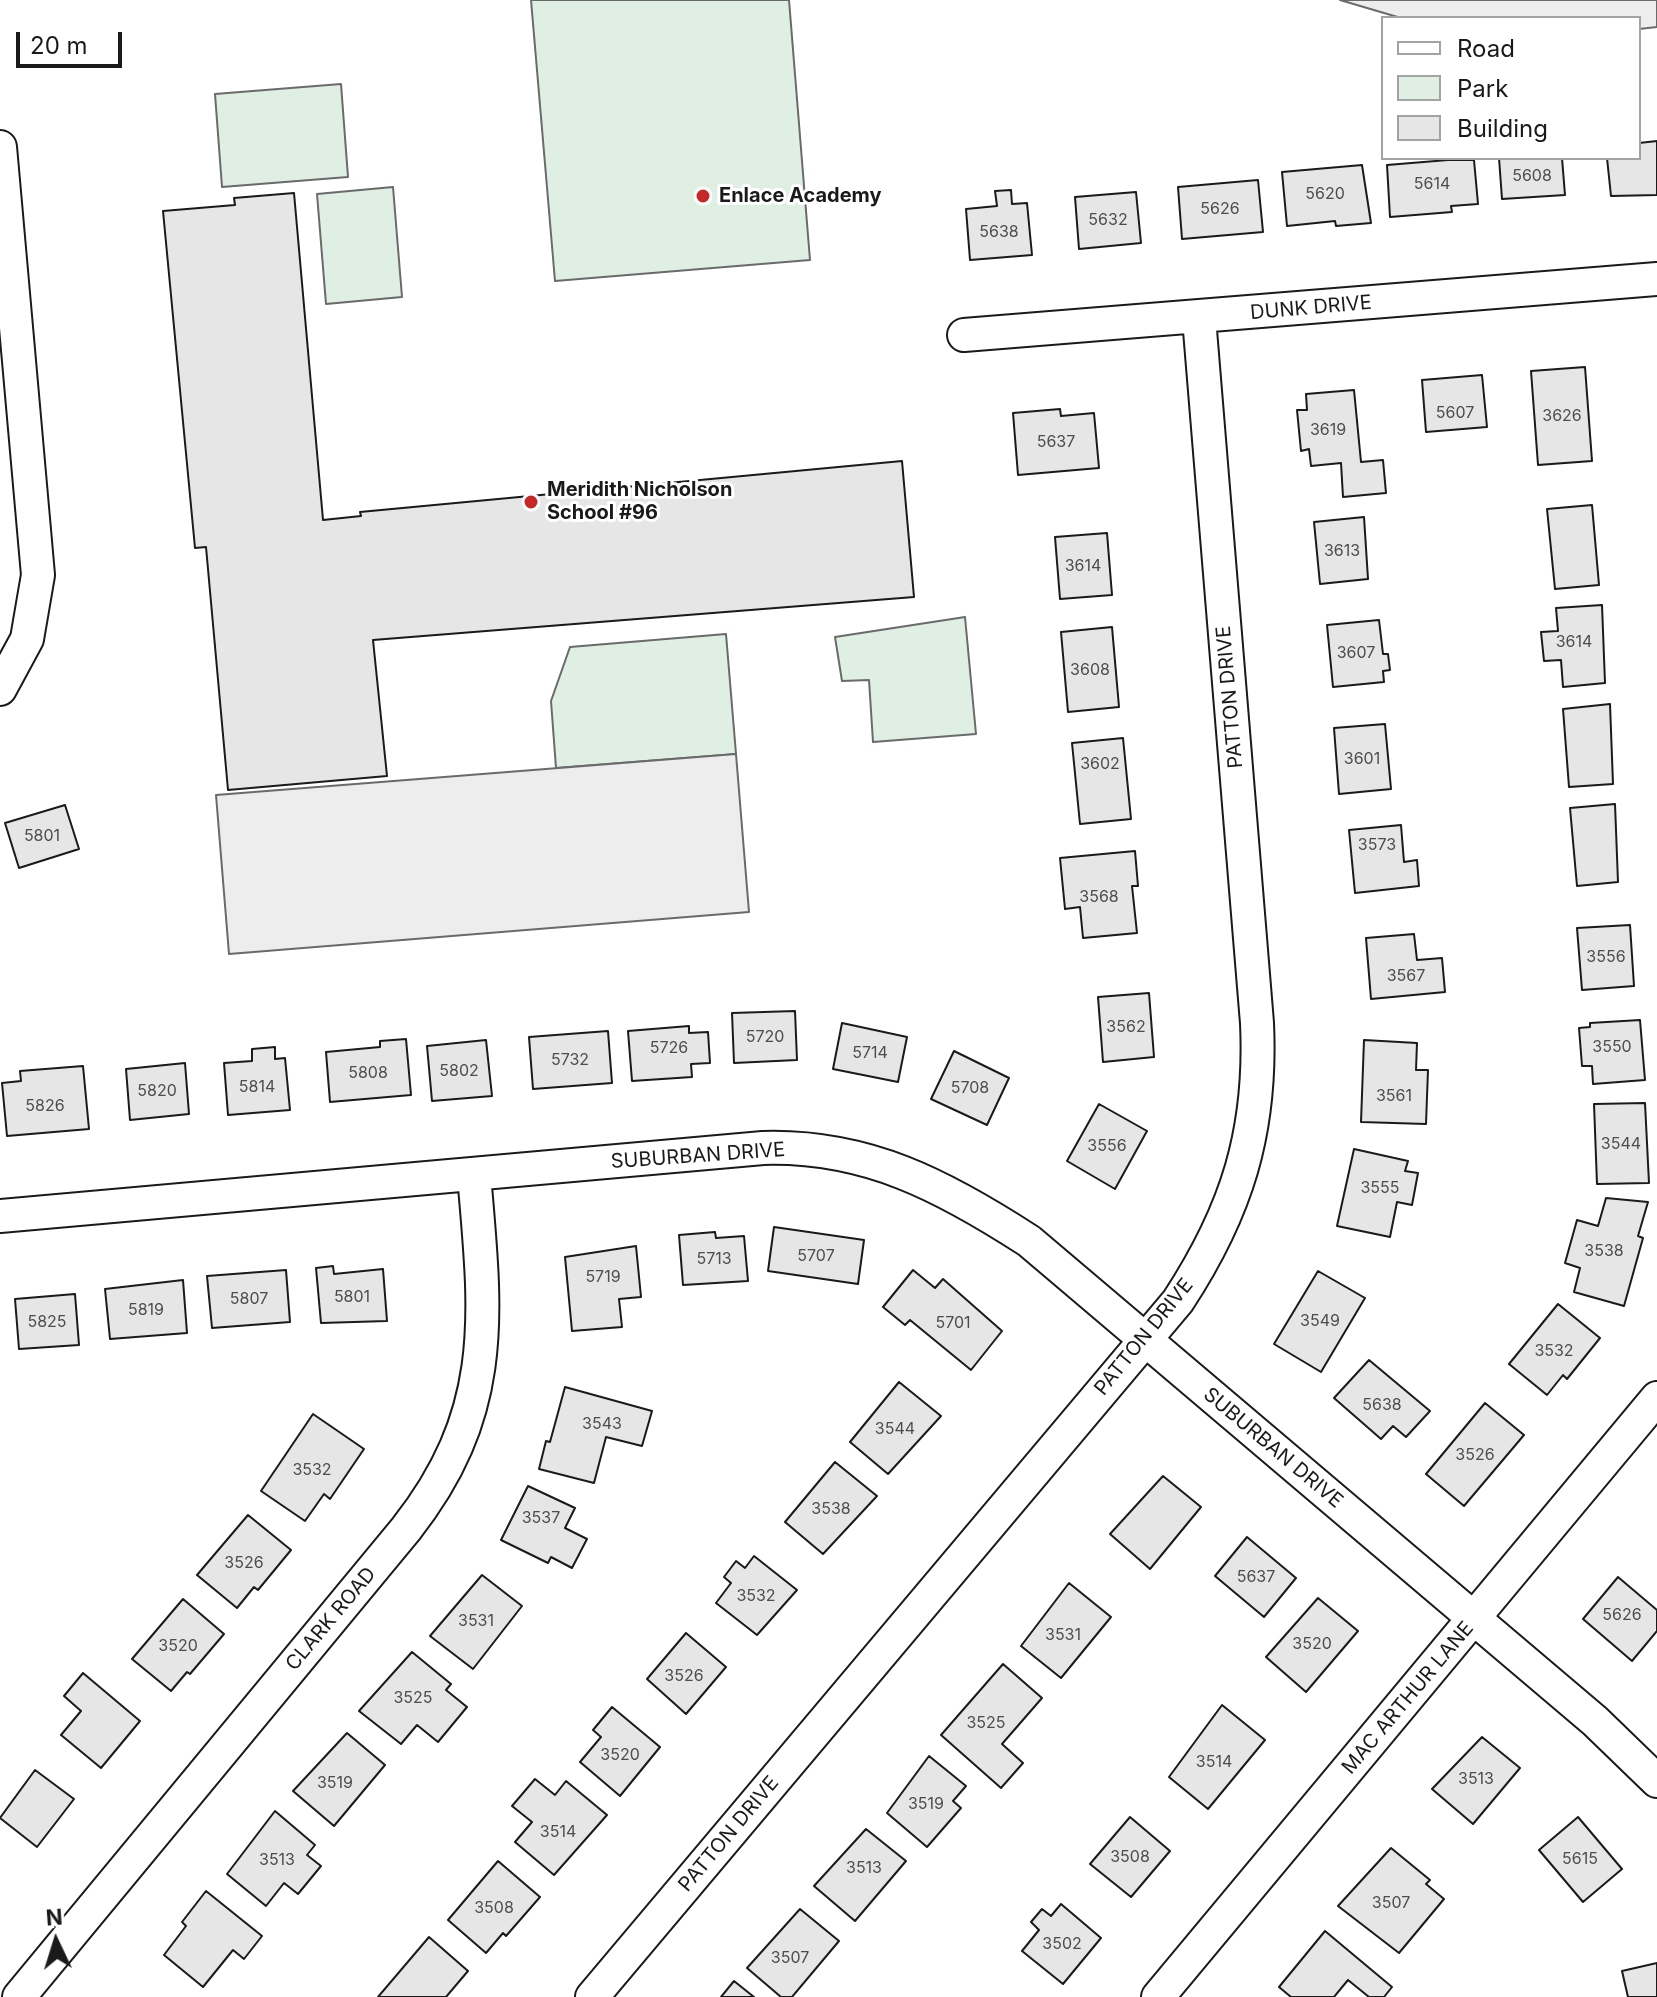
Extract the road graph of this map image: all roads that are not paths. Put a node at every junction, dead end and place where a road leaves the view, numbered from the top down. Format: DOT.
graph roads {
  1 [pos="0,147"];
  2 [pos="1657,283"];
  3 [pos="1199,318"];
  4 [pos="964,335"];
  5 [pos="0,689"];
  6 [pos="474,1175"];
  7 [pos="0,1216"];
  8 [pos="1144,1338"];
  9 [pos="1657,1398"];
  10 [pos="1474,1620"];
  11 [pos="1657,1781"];
  12 [pos="19,1997"];
  13 [pos="592,1997"];
  14 [pos="1158,1997"];
  1 -- 5 [label="street"];
  2 -- 3 [label="street, DUNK DRIVE"];
  3 -- 4 [label="street, DUNK DRIVE"];
  3 -- 8 [label="street, PATTON DRIVE"];
  6 -- 7 [label="street, SUBURBAN DRIVE"];
  6 -- 8 [label="street, SUBURBAN DRIVE"];
  6 -- 12 [label="street, CLARK ROAD"];
  8 -- 10 [label="street, SUBURBAN DRIVE"];
  8 -- 13 [label="street, PATTON DRIVE"];
  9 -- 10 [label="street, MAC ARTHUR LANE"];
  10 -- 11 [label="street, SUBURBAN DRIVE"];
  10 -- 14 [label="street, MAC ARTHUR LANE"];
}
